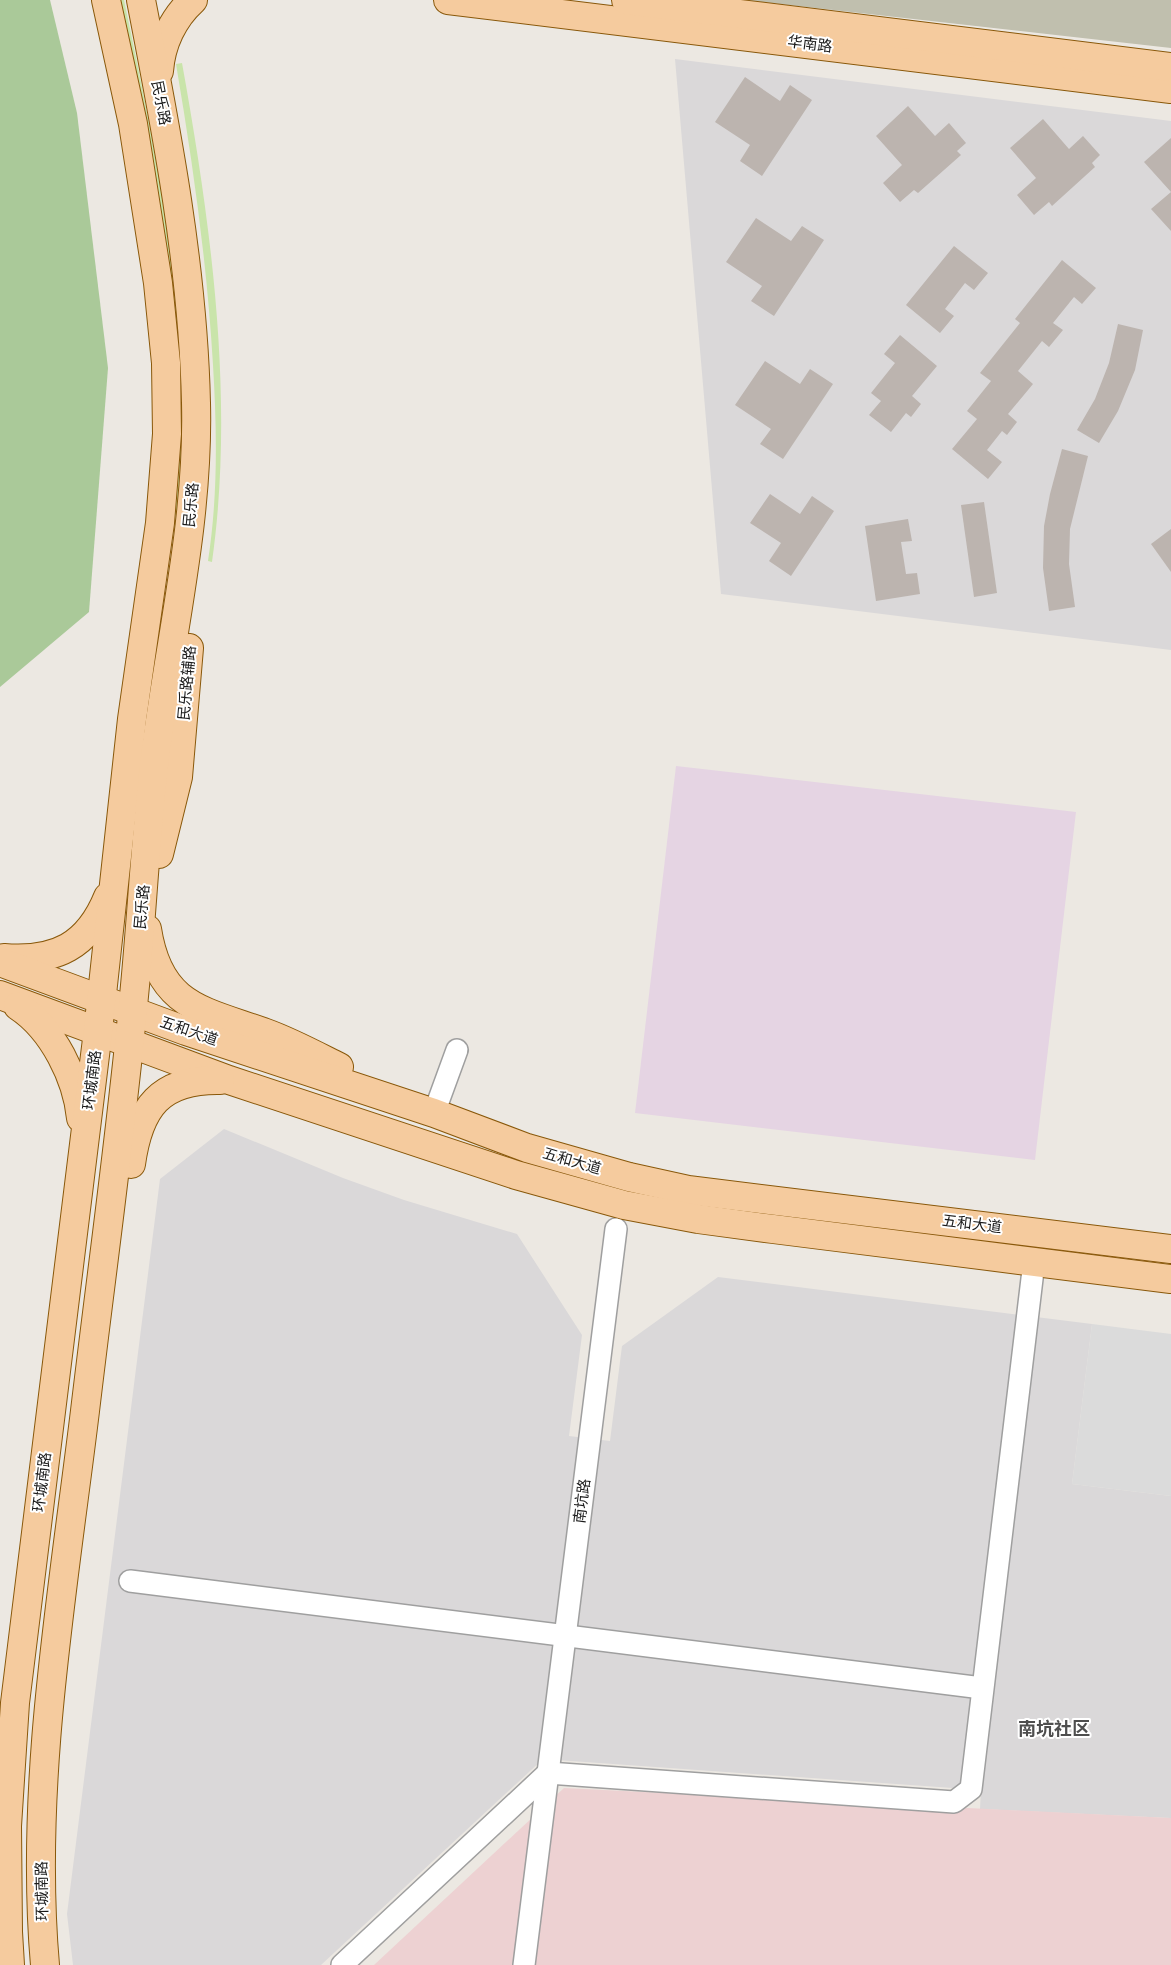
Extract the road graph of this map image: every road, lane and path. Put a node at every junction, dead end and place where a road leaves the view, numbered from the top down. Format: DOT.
graph roads {
  1 [pos="106,0"];
  2 [pos="141,0"];
  3 [pos="193,0"];
  4 [pos="448,0"];
  5 [pos="626,0"];
  6 [pos="1171,67"];
  7 [pos="158,87"];
  8 [pos="1171,89"];
  9 [pos="194,464"];
  10 [pos="115,880"];
  11 [pos="143,899"];
  12 [pos="0,957"];
  13 [pos="0,962"];
  14 [pos="1,996"];
  15 [pos="102,1000"];
  16 [pos="133,1011"];
  17 [pos="98,1031"];
  18 [pos="129,1043"];
  19 [pos="457,1050"];
  20 [pos="229,1080"];
  21 [pos="434,1113"];
  22 [pos="84,1144"];
  23 [pos="616,1229"];
  24 [pos="1171,1249"];
  25 [pos="69,1262"];
  26 [pos="1034,1262"];
  27 [pos="102,1266"];
  28 [pos="1171,1279"];
  29 [pos="130,1581"];
  30 [pos="565,1635"];
  31 [pos="982,1688"];
  32 [pos="548,1773"];
  33 [pos="10,1965"];
  34 [pos="45,1965"];
  35 [pos="342,1965"];
  36 [pos="524,1965"];
  1 -- 10 [label="main road, 民乐路"];
  2 -- 7 [label="main road, 民乐路"];
  3 -- 7 [label="main road"];
  4 -- 8 [label="main road, 华南路"];
  5 -- 6 [label="main road, 华南路"];
  7 -- 9 [label="main road, 民乐路"];
  9 -- 11 [label="main road, 民乐路"];
  9 -- 11 [label="main road, 民乐路辅路"];
  10 -- 12 [label="main road"];
  10 -- 15 [label="main road, 民乐路"];
  11 -- 16 [label="main road, 民乐路"];
  11 -- 21 [label="main road"];
  13 -- 15 [label="main road, 五和大道"];
  14 -- 17 [label="main road, 五和大道"];
  14 -- 22 [label="main road"];
  15 -- 16 [label="main road, 五和大道"];
  15 -- 17 [label="main road, 环城南路"];
  16 -- 18 [label="main road, 环城南路"];
  16 -- 21 [label="main road, 五和大道"];
  17 -- 18 [label="main road, 五和大道"];
  17 -- 22 [label="main road, 环城南路"];
  18 -- 20 [label="main road, 五和大道"];
  18 -- 27 [label="main road, 环城南路"];
  19 -- 21 [label="street"];
  20 -- 26 [label="main road, 五和大道"];
  20 -- 27 [label="main road"];
  21 -- 24 [label="main road, 五和大道"];
  22 -- 25 [label="main road, 环城南路"];
  23 -- 30 [label="street, 南坑路"];
  25 -- 27 [label="main road"];
  25 -- 33 [label="main road, 环城南路"];
  26 -- 28 [label="main road, 五和大道"];
  26 -- 31 [label="street"];
  27 -- 34 [label="main road, 环城南路"];
  29 -- 30 [label="street"];
  30 -- 31 [label="street"];
  30 -- 32 [label="street, 南坑路"];
  31 -- 32 [label="street"];
  32 -- 35 [label="street"];
  32 -- 36 [label="street, 南坑路"];
}
